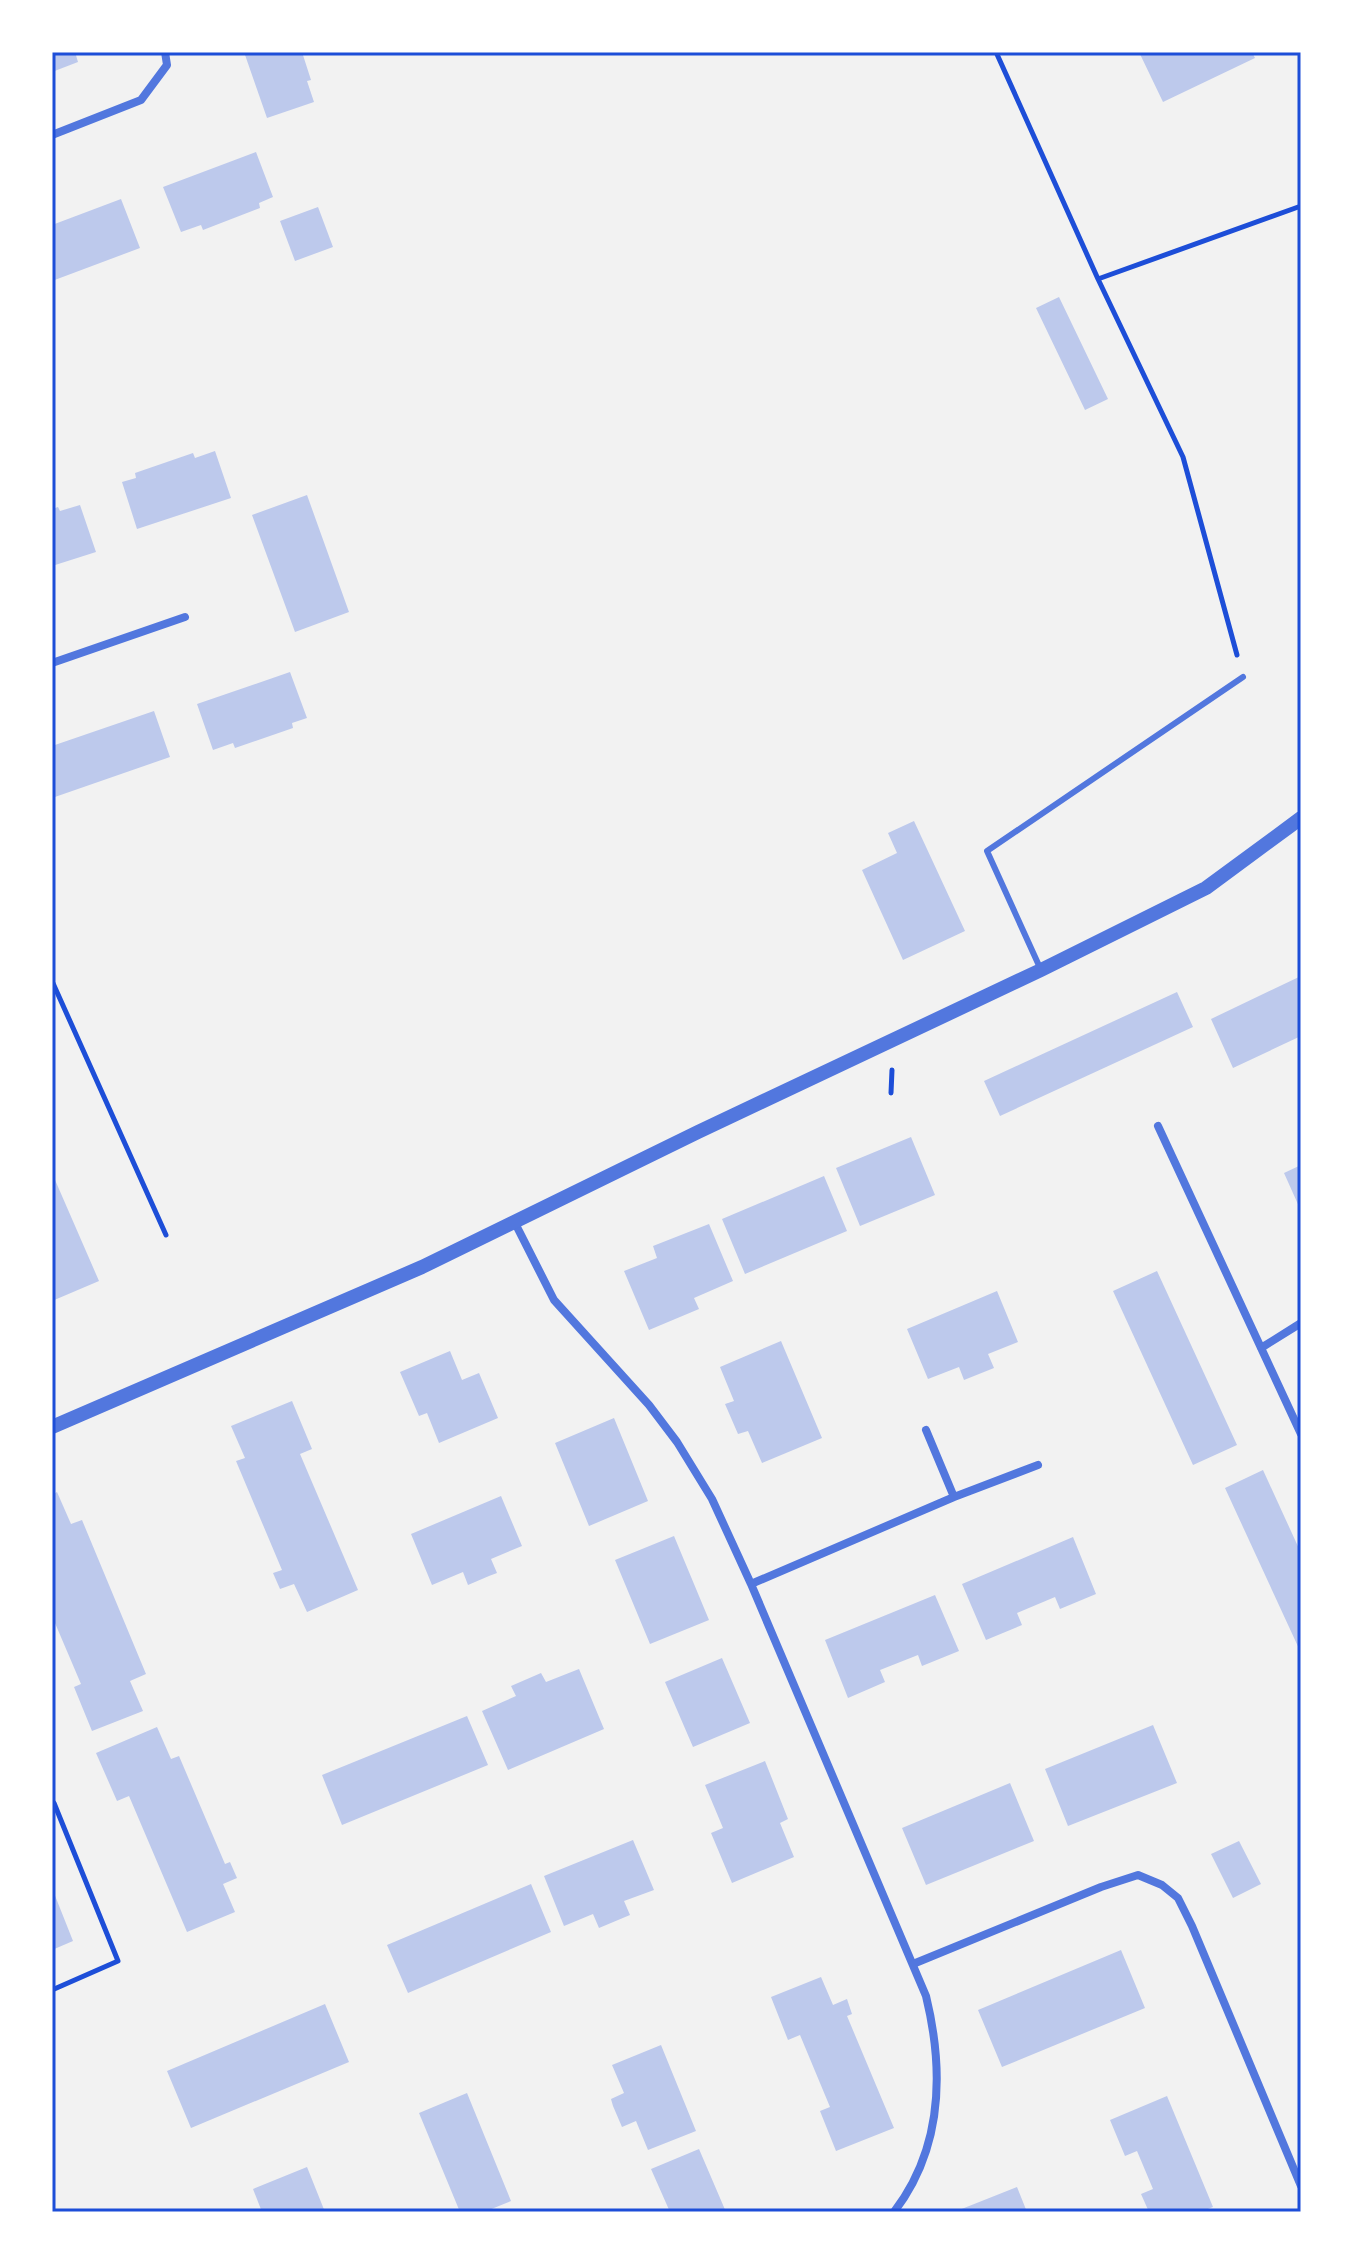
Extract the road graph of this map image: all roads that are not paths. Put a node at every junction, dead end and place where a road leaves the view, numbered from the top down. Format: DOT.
graph roads {
  1 [pos="165,52"];
  2 [pos="52,135"];
  3 [pos="185,617"];
  4 [pos="52,663"];
  5 [pos="1243,677"];
  6 [pos="1301,818"];
  7 [pos="1041,970"];
  8 [pos="1158,1126"];
  9 [pos="515,1223"];
  10 [pos="1301,1323"];
  11 [pos="1261,1348"];
  12 [pos="52,1427"];
  13 [pos="926,1430"];
  14 [pos="1301,1434"];
  15 [pos="1038,1465"];
  16 [pos="954,1497"];
  17 [pos="751,1584"];
  18 [pos="913,1964"];
  19 [pos="1300,2184"];
  20 [pos="894,2212"];
  1 -- 2 [label="street"];
  3 -- 4 [label="street"];
  5 -- 7 [label="lane"];
  6 -- 7 [label="street"];
  7 -- 9 [label="street"];
  8 -- 11 [label="street"];
  9 -- 12 [label="street"];
  9 -- 17 [label="street"];
  10 -- 11 [label="street"];
  11 -- 14 [label="street"];
  13 -- 16 [label="street"];
  15 -- 16 [label="street"];
  16 -- 17 [label="street"];
  17 -- 18 [label="street"];
  18 -- 19 [label="street"];
  18 -- 20 [label="street"];
}
